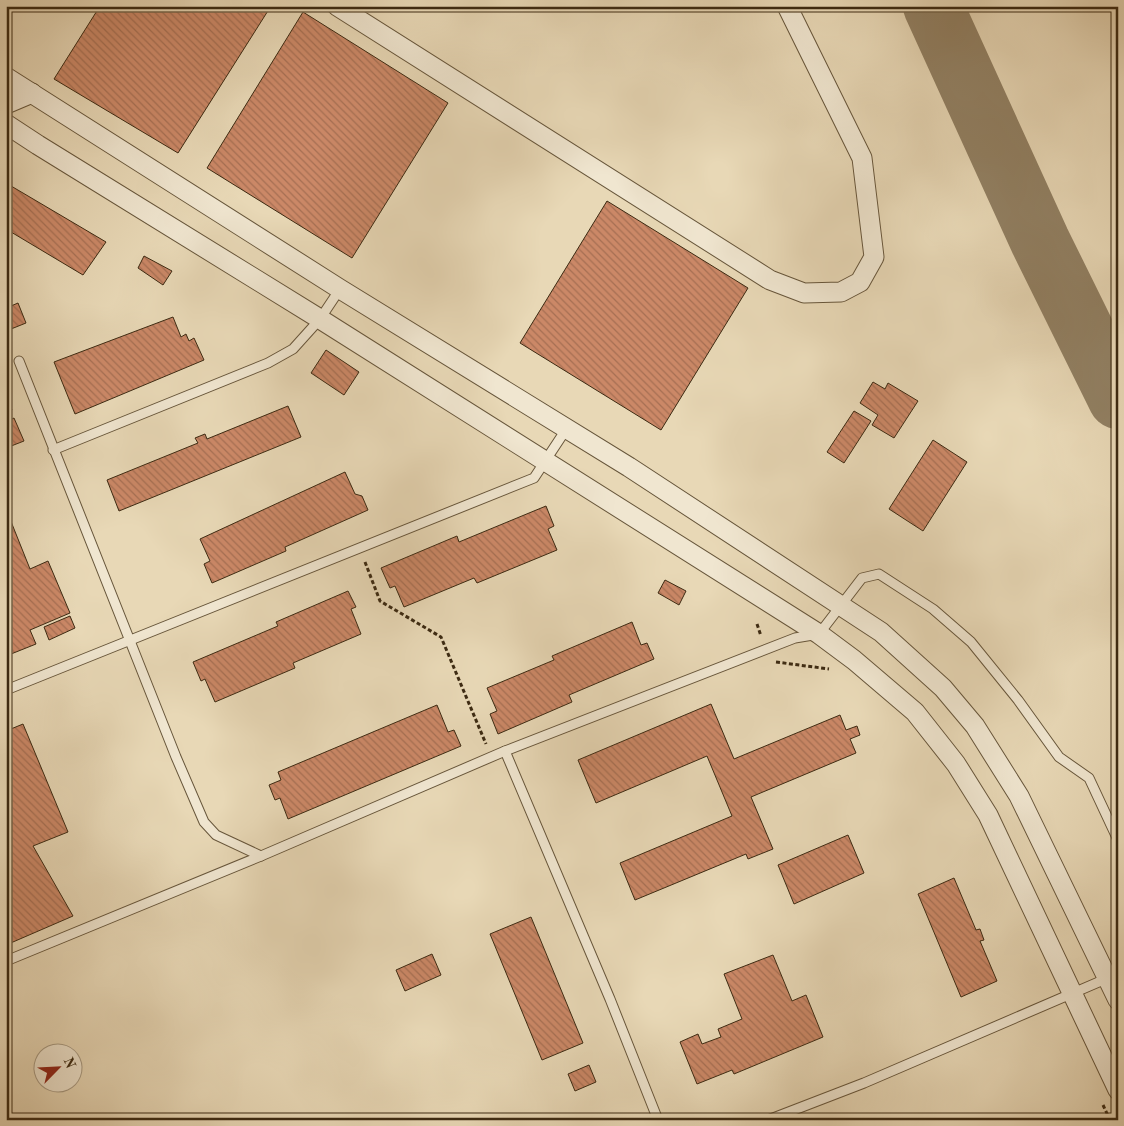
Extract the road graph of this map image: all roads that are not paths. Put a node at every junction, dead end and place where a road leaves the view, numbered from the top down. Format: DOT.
graph roads {
  1 [pos="336,6"];
  2 [pos="787,6"];
  3 [pos="6,77"];
  4 [pos="32,93"];
  5 [pos="6,104"];
  6 [pos="6,124"];
  7 [pos="340,289"];
  8 [pos="320,319"];
  9 [pos="19,361"];
  10 [pos="567,428"];
  11 [pos="53,450"];
  12 [pos="545,461"];
  13 [pos="842,606"];
  14 [pos="819,634"];
  15 [pos="130,640"];
  16 [pos="6,690"];
  17 [pos="505,751"];
  18 [pos="1118,840"];
  19 [pos="261,856"];
  20 [pos="6,961"];
  21 [pos="1108,978"];
  22 [pos="1074,994"];
  23 [pos="1118,1000"];
  24 [pos="1118,1090"];
  25 [pos="658,1120"];
  26 [pos="768,1120"];
  1 -- 2 [label="street"];
  3 -- 4 [label="street"];
  4 -- 5 [label="street"];
  4 -- 7 [label="street"];
  6 -- 8 [label="street"];
  7 -- 8 [label="lane"];
  7 -- 10 [label="street"];
  8 -- 11 [label="lane"];
  8 -- 12 [label="street"];
  9 -- 11 [label="lane"];
  10 -- 12 [label="lane"];
  10 -- 13 [label="street"];
  11 -- 15 [label="lane"];
  12 -- 14 [label="street"];
  12 -- 15 [label="lane"];
  13 -- 14 [label="lane"];
  13 -- 18 [label="lane"];
  13 -- 21 [label="street"];
  14 -- 17 [label="lane"];
  14 -- 22 [label="street"];
  15 -- 16 [label="lane"];
  15 -- 19 [label="lane"];
  17 -- 19 [label="lane"];
  17 -- 25 [label="lane"];
  19 -- 20 [label="lane"];
  21 -- 22 [label="lane"];
  21 -- 23 [label="street"];
  22 -- 24 [label="street"];
  22 -- 26 [label="lane"];
}
